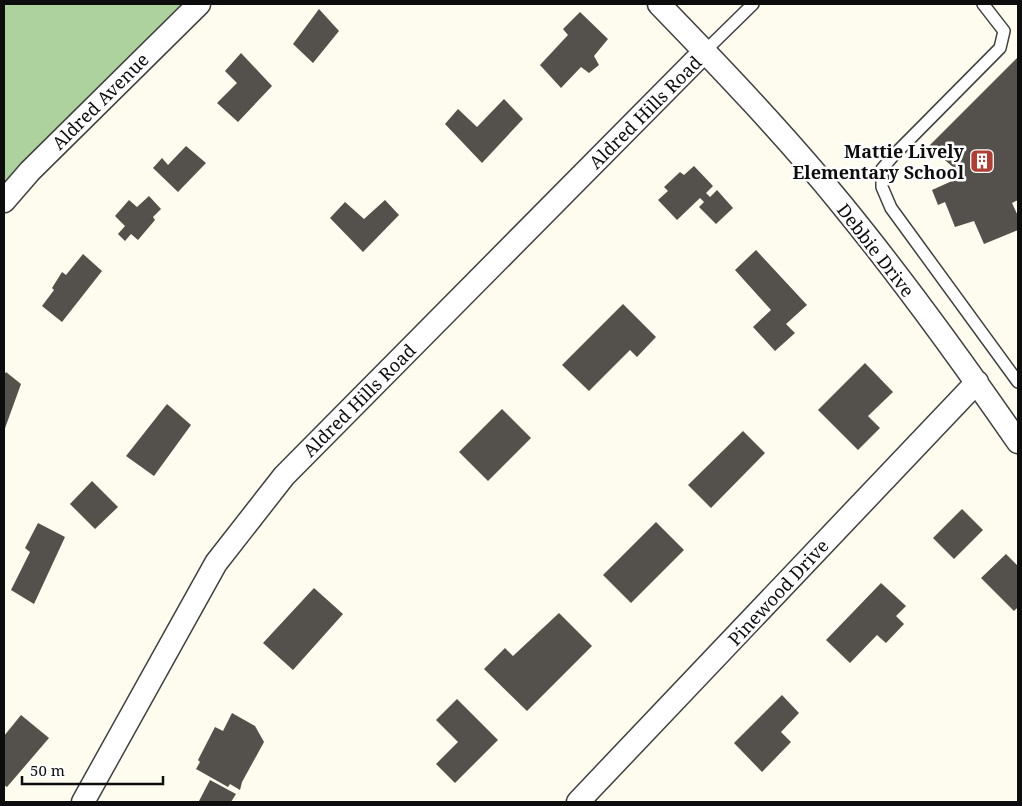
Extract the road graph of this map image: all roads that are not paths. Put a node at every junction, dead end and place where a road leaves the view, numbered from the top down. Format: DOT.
graph roads {
  1 [pos="199,4"];
  2 [pos="659,4"];
  3 [pos="753,4"];
  4 [pos="983,4"];
  5 [pos="705,51"];
  6 [pos="4,201"];
  7 [pos="977,382"];
  8 [pos="1018,382"];
  9 [pos="1018,442"];
  10 [pos="84,802"];
  11 [pos="578,802"];
  1 -- 6 [label="street, Aldred Avenue"];
  2 -- 5 [label="street, Debbie Drive"];
  3 -- 5 [label="lane"];
  4 -- 8 [label="lane"];
  5 -- 7 [label="street, Debbie Drive"];
  5 -- 10 [label="street, Aldred Hills Road"];
  7 -- 9 [label="street, Debbie Drive"];
  7 -- 11 [label="street, Pinewood Drive"];
}
